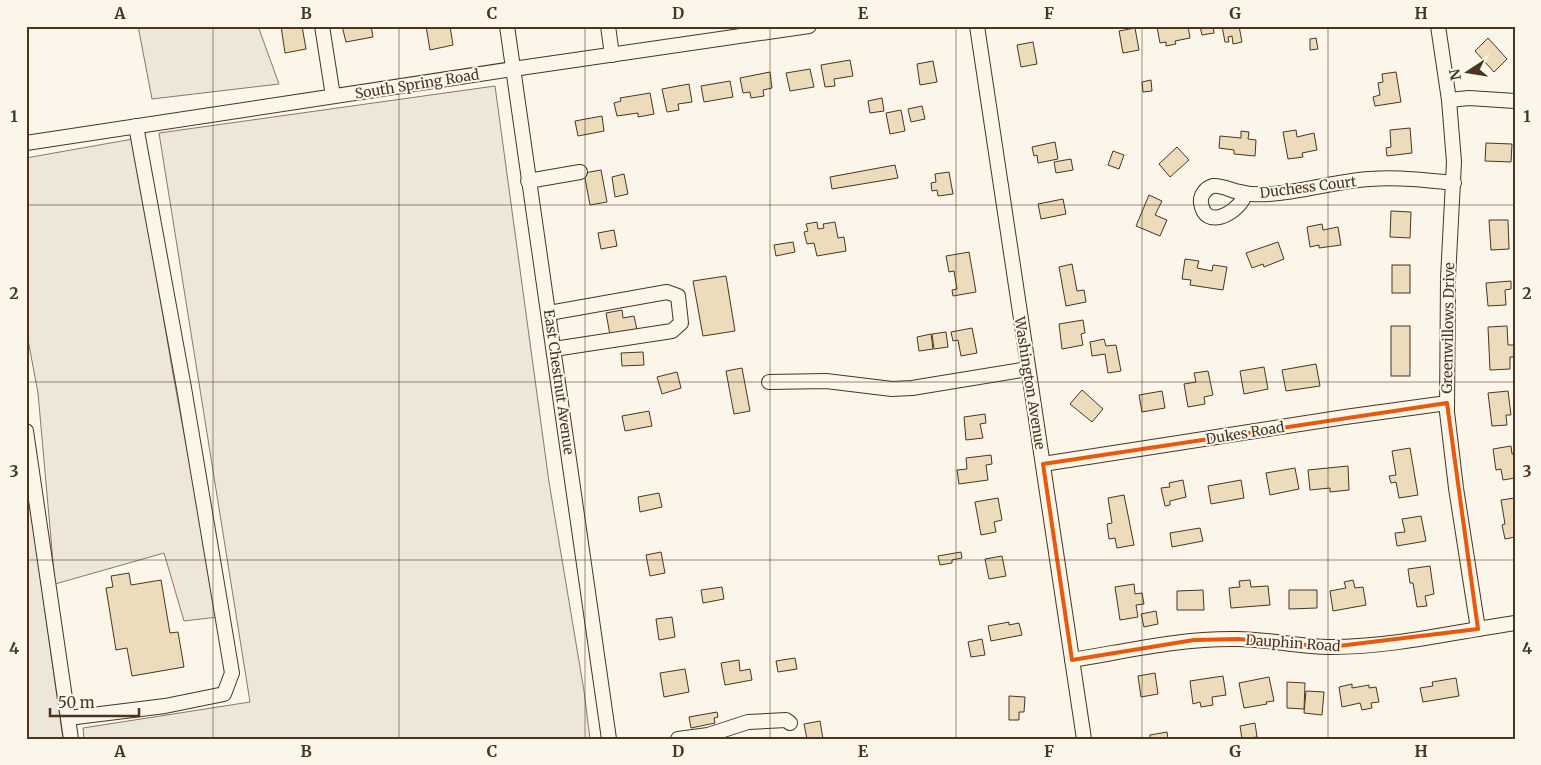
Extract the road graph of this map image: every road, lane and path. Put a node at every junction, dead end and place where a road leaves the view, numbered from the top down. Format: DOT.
graph roads {
  1 [pos="322,26"];
  2 [pos="507,26"];
  3 [pos="608,26"];
  4 [pos="809,26"];
  5 [pos="977,26"];
  6 [pos="1438,26"];
  7 [pos="612,56"];
  8 [pos="513,69"];
  9 [pos="333,96"];
  10 [pos="1449,100"];
  11 [pos="1515,101"];
  12 [pos="136,126"];
  13 [pos="26,143"];
  14 [pos="580,172"];
  15 [pos="528,182"];
  16 [pos="1454,183"];
  17 [pos="1242,199"];
  18 [pos="549,313"];
  19 [pos="554,349"];
  20 [pos="1028,368"];
  21 [pos="769,382"];
  22 [pos="1447,403"];
  23 [pos="26,431"];
  24 [pos="1043,464"];
  25 [pos="1515,623"];
  26 [pos="1478,628"];
  27 [pos="1072,660"];
  28 [pos="68,718"];
  29 [pos="790,723"];
  30 [pos="71,739"];
  31 [pos="610,739"];
  32 [pos="678,739"];
  33 [pos="1084,739"];
  1 -- 9 [label="street"];
  2 -- 8 [label="street, East Chestnut Avenue"];
  3 -- 7 [label="street"];
  4 -- 7 [label="street, South Spring Road"];
  5 -- 20 [label="street, Washington Avenue"];
  6 -- 10 [label="street, Greenwillows Drive"];
  7 -- 8 [label="street, South Spring Road"];
  8 -- 9 [label="street, South Spring Road"];
  8 -- 15 [label="street, East Chestnut Avenue"];
  9 -- 12 [label="street, South Spring Road"];
  10 -- 11 [label="street"];
  10 -- 16 [label="street, Greenwillows Drive"];
  12 -- 13 [label="street, South Spring Road"];
  12 -- 28 [label="street"];
  14 -- 15 [label="street"];
  15 -- 18 [label="street, East Chestnut Avenue"];
  16 -- 17 [label="street, Duchess Court"];
  16 -- 22 [label="street, Greenwillows Drive"];
  18 -- 19 [label="street, East Chestnut Avenue"];
  18 -- 19 [label="street"];
  19 -- 31 [label="street, East Chestnut Avenue"];
  20 -- 21 [label="street"];
  20 -- 24 [label="street, Washington Avenue"];
  22 -- 24 [label="street, Dukes Road"];
  22 -- 26 [label="street, Greenwillows Drive"];
  23 -- 28 [label="street"];
  24 -- 27 [label="street, Washington Avenue"];
  25 -- 26 [label="street, Dauphin Road"];
  26 -- 27 [label="street, Dauphin Road"];
  27 -- 33 [label="street, Washington Avenue"];
  28 -- 30 [label="street"];
  29 -- 32 [label="street"];
}
